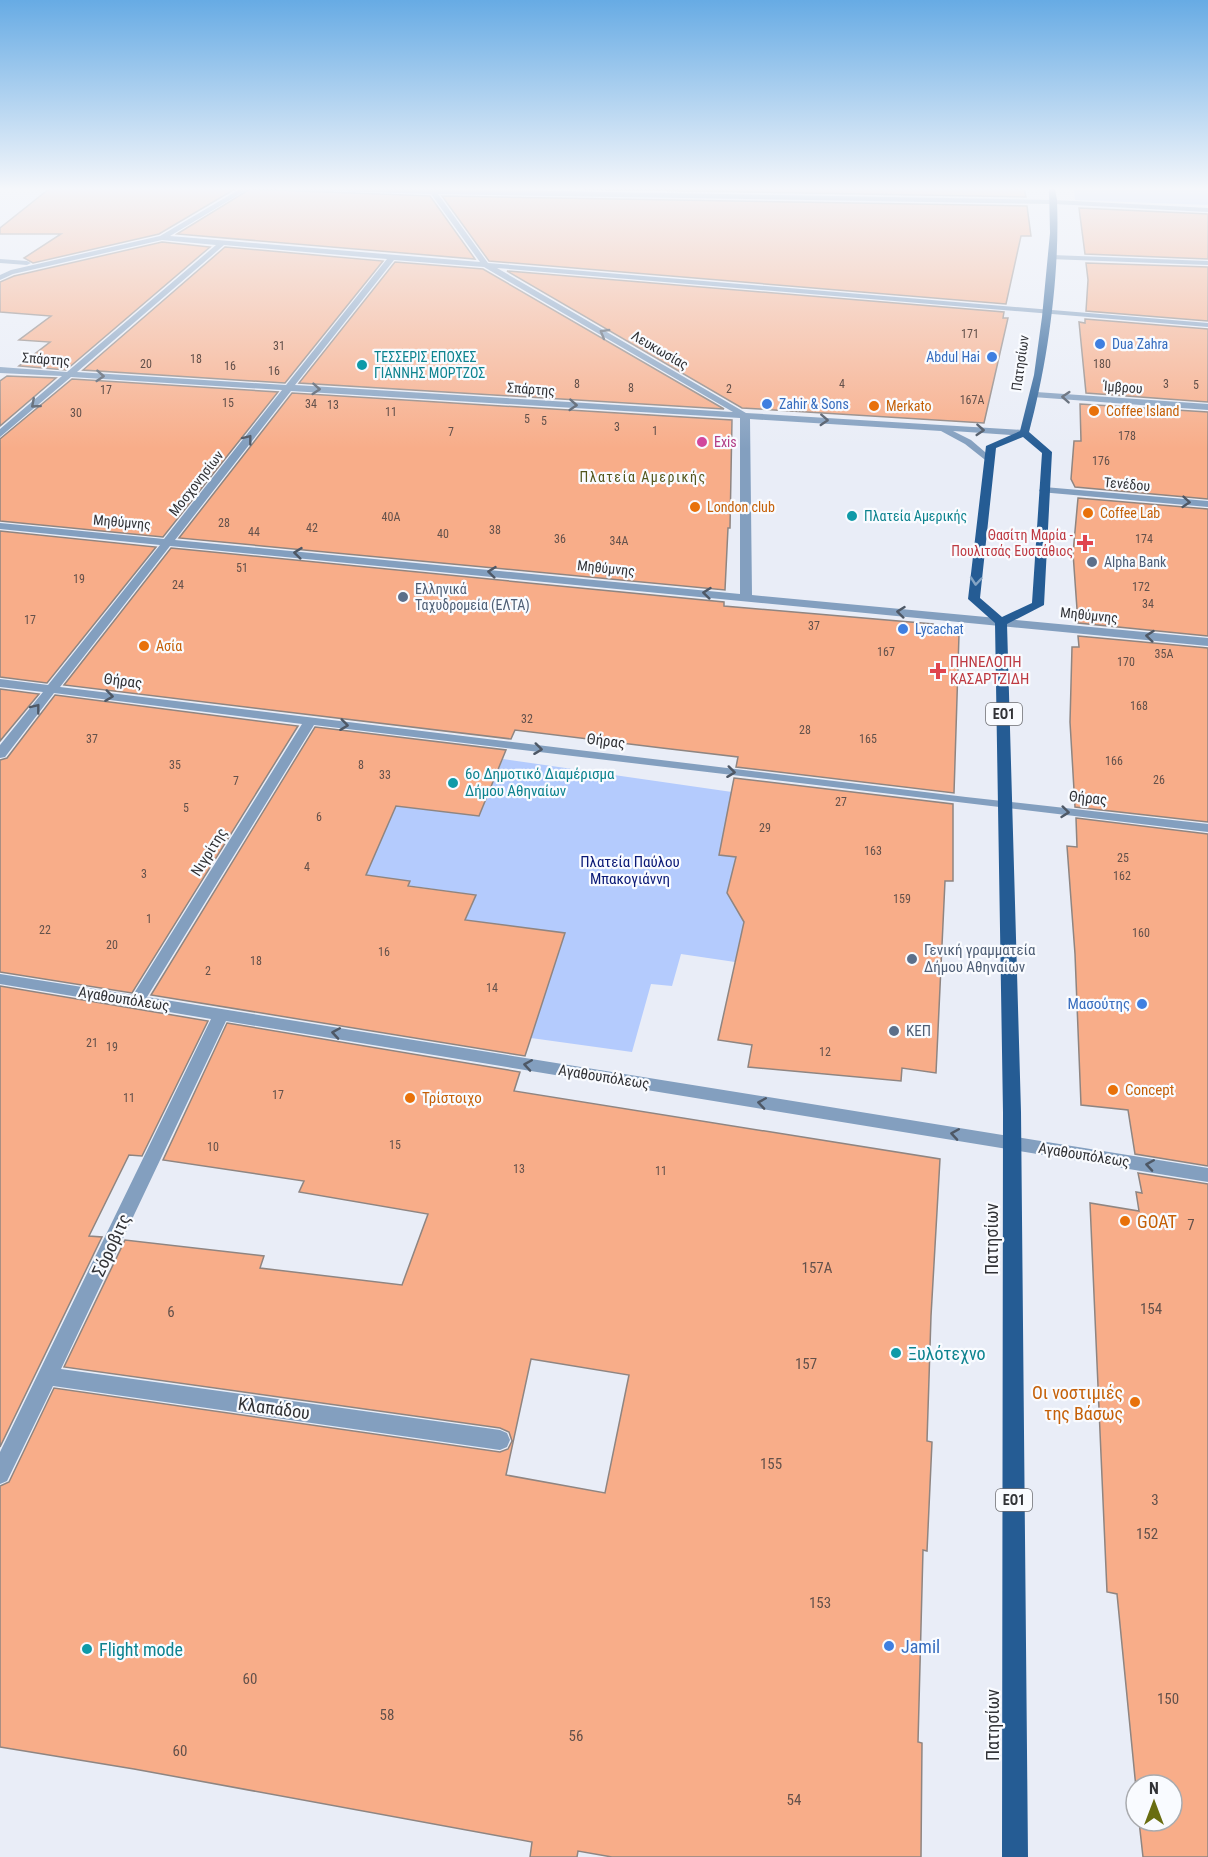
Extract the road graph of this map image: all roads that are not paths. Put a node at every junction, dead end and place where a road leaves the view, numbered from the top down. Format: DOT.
graph roads {
  1 [pos="184,276"];
  2 [pos="377,276"];
  3 [pos="504,276"];
  4 [pos="613,276"];
  5 [pos="1050,276"];
  6 [pos="1047,312"];
  7 [pos="1208,325"];
  8 [pos="0,370"];
  9 [pos="70,374"];
  10 [pos="289,388"];
  11 [pos="1036,394"];
  12 [pos="1208,407"];
  13 [pos="745,416"];
  14 [pos="937,427"];
  15 [pos="1024,433"];
  16 [pos="0,434"];
  17 [pos="989,460"];
  18 [pos="1044,490"];
  19 [pos="1208,504"];
  20 [pos="0,526"];
  21 [pos="168,541"];
  22 [pos="746,597"];
  23 [pos="1001,622"];
  24 [pos="1208,642"];
  25 [pos="0,683"];
  26 [pos="51,689"];
  27 [pos="310,721"];
  28 [pos="0,754"];
  29 [pos="1007,806"];
  30 [pos="1208,828"];
  31 [pos="0,978"];
  32 [pos="137,1001"];
  33 [pos="221,1015"];
  34 [pos="1013,1143"];
  35 [pos="1208,1175"];
  36 [pos="49,1377"];
  37 [pos="500,1440"];
  38 [pos="0,1474"];
  39 [pos="1015,1857"];
  1 -- 9 [label="street"];
  2 -- 10 [label="street, Μοσχονησίων"];
  13 -- 3 [label="street, Λευκωσίας, one-way"];
  4 -- 6 [label="street"];
  5 -- 6 [label="main road, Πατησίων"];
  6 -- 7 [label="street"];
  6 -- 11 [label="main road, Πατησίων"];
  8 -- 9 [label="street, Σπάρτης"];
  9 -- 10 [label="street, Σπάρτης, one-way"];
  9 -- 16 [label="street, one-way"];
  10 -- 13 [label="street, Σπάρτης, one-way"];
  21 -- 10 [label="street, Μοσχονησίων, one-way"];
  12 -- 11 [label="street, Ίμβρου, one-way"];
  11 -- 15 [label="main road, Πατησίων"];
  13 -- 14 [label="street, Σπάρτης, one-way"];
  13 -- 22 [label="street"];
  14 -- 15 [label="street, Σπάρτης, one-way"];
  14 -- 17 [label="street"];
  15 -- 17 [label="main road"];
  15 -- 18 [label="main road"];
  17 -- 23 [label="main road, one-way"];
  18 -- 19 [label="street, Τενέδου, one-way"];
  18 -- 23 [label="main road"];
  20 -- 21 [label="street, Μηθύμνης"];
  22 -- 21 [label="street, Μηθύμνης, one-way"];
  21 -- 26 [label="street, Μοσχονησίων"];
  23 -- 22 [label="street, Μηθύμνης, one-way"];
  24 -- 23 [label="street, Μηθύμνης, one-way"];
  23 -- 29 [label="main road, Πατησίων / ΕΟ1"];
  25 -- 26 [label="street, Θήρας"];
  26 -- 27 [label="street, Θήρας, one-way"];
  28 -- 26 [label="street, Μοσχονησίων, one-way"];
  27 -- 29 [label="street, Θήρας, one-way"];
  27 -- 32 [label="street, Νιγρίτης"];
  29 -- 30 [label="street, Θήρας, one-way"];
  29 -- 34 [label="main road, Πατησίων / ΕΟ1"];
  31 -- 32 [label="street, Αγαθουπόλεως"];
  32 -- 33 [label="street, Αγαθουπόλεως"];
  34 -- 33 [label="street, Αγαθουπόλεως, one-way"];
  33 -- 36 [label="street, Σόροβιτς"];
  35 -- 34 [label="street, Αγαθουπόλεως, one-way"];
  34 -- 39 [label="main road, Πατησίων / ΕΟ1"];
  36 -- 37 [label="street, Κλαπάδου"];
  36 -- 38 [label="street, Σόροβιτς"];
}
